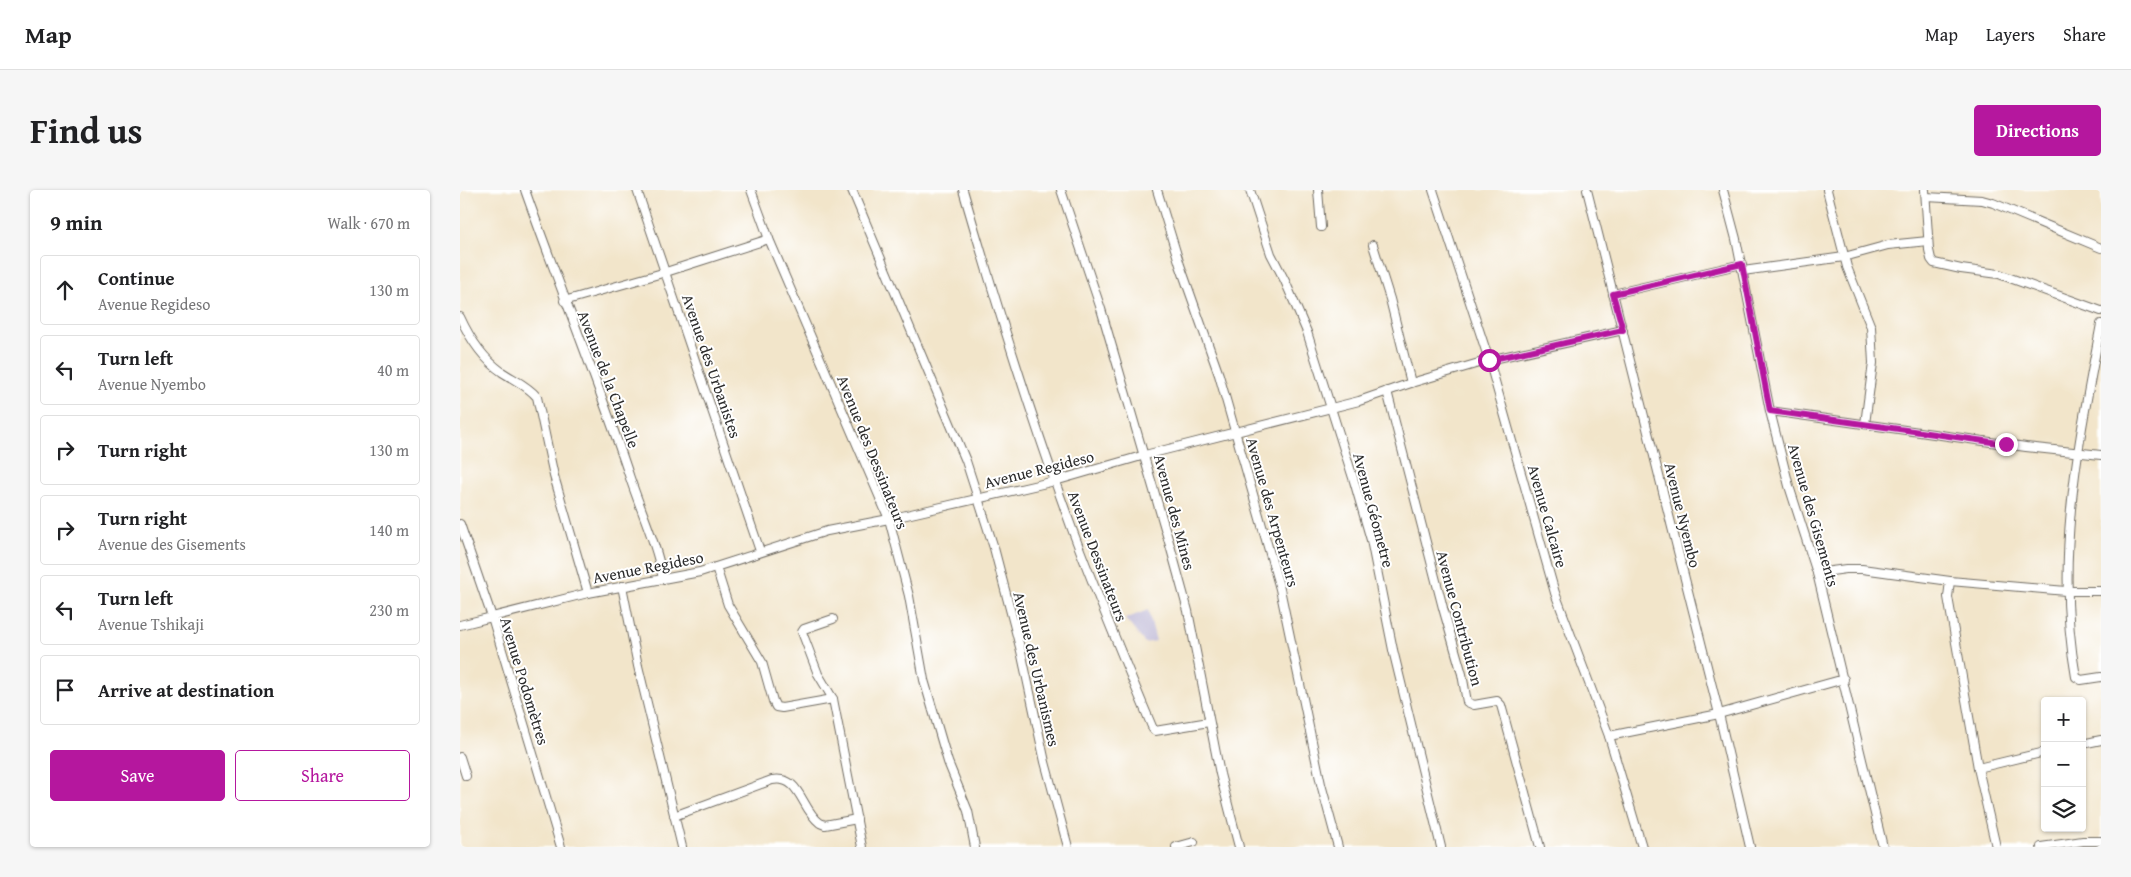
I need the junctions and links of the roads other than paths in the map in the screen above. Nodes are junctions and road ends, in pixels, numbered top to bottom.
1 (525, 190) edge
2 (637, 190) edge
3 (752, 190) edge
4 (852, 190) edge
5 (963, 190) edge
6 (1061, 190) edge
7 (1157, 190) edge
8 (1250, 190) edge
9 (1318, 190) edge
10 (1434, 190) edge
11 (1587, 190) edge
12 (1723, 190) edge
13 (1827, 190) edge
14 (1926, 193) edge
15 (1321, 227) dead end
16 (770, 239) junction
17 (1928, 241) junction
18 (1374, 245) dead end
19 (2101, 248) edge
20 (1844, 257) junction
21 (1742, 268) junction
22 (666, 272) junction
23 (1613, 294) junction
24 (564, 301) junction
25 (2101, 311) edge
26 (460, 317) edge
27 (2101, 324) edge
28 (1623, 330) junction
29 (1489, 360) junction
30 (1411, 383) junction
31 (1387, 391) junction
32 (1330, 409) junction
33 (1770, 411) junction
34 (1865, 424) junction
35 (1236, 431) junction
36 (2077, 453) junction
37 (2101, 454) edge
38 (1145, 455) junction
39 (1055, 480) junction
40 (978, 498) junction
41 (889, 519) junction
42 (460, 524) edge
43 (760, 551) junction
44 (716, 567) junction
45 (1818, 573) junction
46 (663, 579) junction
47 (1950, 581) junction
48 (622, 586) junction
49 (2066, 591) junction
50 (2101, 592) edge
51 (588, 593) junction
52 (492, 617) junction
53 (833, 619) dead end
54 (460, 625) edge
55 (2101, 677) edge
56 (1844, 679) junction
57 (833, 699) junction
58 (1719, 714) junction
59 (1209, 722) junction
60 (1610, 736) junction
61 (2101, 740) edge
62 (2086, 743) edge
63 (2041, 753) edge
64 (460, 757) edge
65 (1978, 768) junction
66 (466, 776) dead end
67 (674, 816) junction
68 (857, 819) junction
69 (2101, 841) edge
70 (1194, 842) dead end
71 (561, 847) edge
72 (682, 847) edge
73 (862, 847) edge
74 (975, 847) edge
75 (1068, 847) edge
76 (1176, 847) edge
77 (1239, 847) edge
78 (1338, 847) edge
79 (1441, 847) edge
80 (1540, 847) edge
81 (1642, 847) edge
82 (1750, 847) edge
83 (1883, 847) edge
84 (1996, 847) edge
85 (2040, 847) edge

1 - 24 street, Avenue de la Chapelle
2 - 22 street, Avenue des Urbanistes
3 - 16 street, Avenue des Dessinateurs
4 - 40 street
5 - 39 street, Avenue Dessinateurs
6 - 38 street, Avenue des Mines
7 - 35 street, Avenue des Arpenteurs
8 - 32 street, Avenue Géometre
9 - 15 street
10 - 29 street, Avenue Calcaire
11 - 23 street, Avenue Nyembo
12 - 21 street, Avenue des Gisements
13 - 20 street
14 - 17 street
14 - 19 street
16 - 22 street
16 - 41 street, Avenue des Dessinateurs
17 - 20 street
17 - 25 street
18 - 30 street
20 - 21 street
20 - 34 street
21 - 23 street
21 - 33 street, Avenue des Gisements
22 - 24 street
22 - 43 street, Avenue des Urbanistes
23 - 28 street, Avenue Nyembo
24 - 46 street, Avenue de la Chapelle
26 - 51 street
27 - 36 street
28 - 29 street, Avenue Regideso
28 - 58 street, Avenue Nyembo
29 - 30 street, Avenue Regideso
29 - 60 street, Avenue Calcaire
30 - 31 street, Avenue Regideso
31 - 32 street, Avenue Regideso
31 - 80 street, Avenue Contribution
32 - 35 street, Avenue Regideso
32 - 79 street, Avenue Géometre
33 - 34 street
33 - 45 street, Avenue des Gisements
34 - 36 street
35 - 38 street, Avenue Regideso
35 - 78 street, Avenue des Arpenteurs
36 - 37 street
36 - 49 street
38 - 39 street, Avenue Regideso
38 - 59 street, Avenue des Mines
39 - 40 street, Avenue Regideso
39 - 59 street, Avenue Dessinateurs
40 - 41 street, Avenue Regideso
40 - 75 street, Avenue des Urbanismes
41 - 43 street, Avenue Regideso
41 - 74 street, Avenue des Dessinateurs
42 - 52 street, Avenue Podomètres
43 - 44 street, Avenue Regideso
44 - 46 street, Avenue Regideso
44 - 57 street
45 - 47 street
45 - 56 street, Avenue des Gisements
46 - 48 street, Avenue Regideso
47 - 49 street
47 - 65 street
48 - 51 street, Avenue Regideso
48 - 67 street
49 - 50 street
49 - 55 street
51 - 52 street, Avenue Regideso
52 - 54 street, Avenue Regideso
52 - 71 street, Avenue Podomètres
53 - 57 street
56 - 58 street
56 - 83 street, Avenue des Gisements
57 - 68 street
58 - 60 street
58 - 82 street, Avenue Nyembo
59 - 77 street, Avenue des Mines
60 - 81 street, Avenue Calcaire
61 - 62 street
63 - 65 street
64 - 66 street
65 - 84 street
67 - 68 street
67 - 72 street
68 - 73 street
69 - 85 street
70 - 76 street

